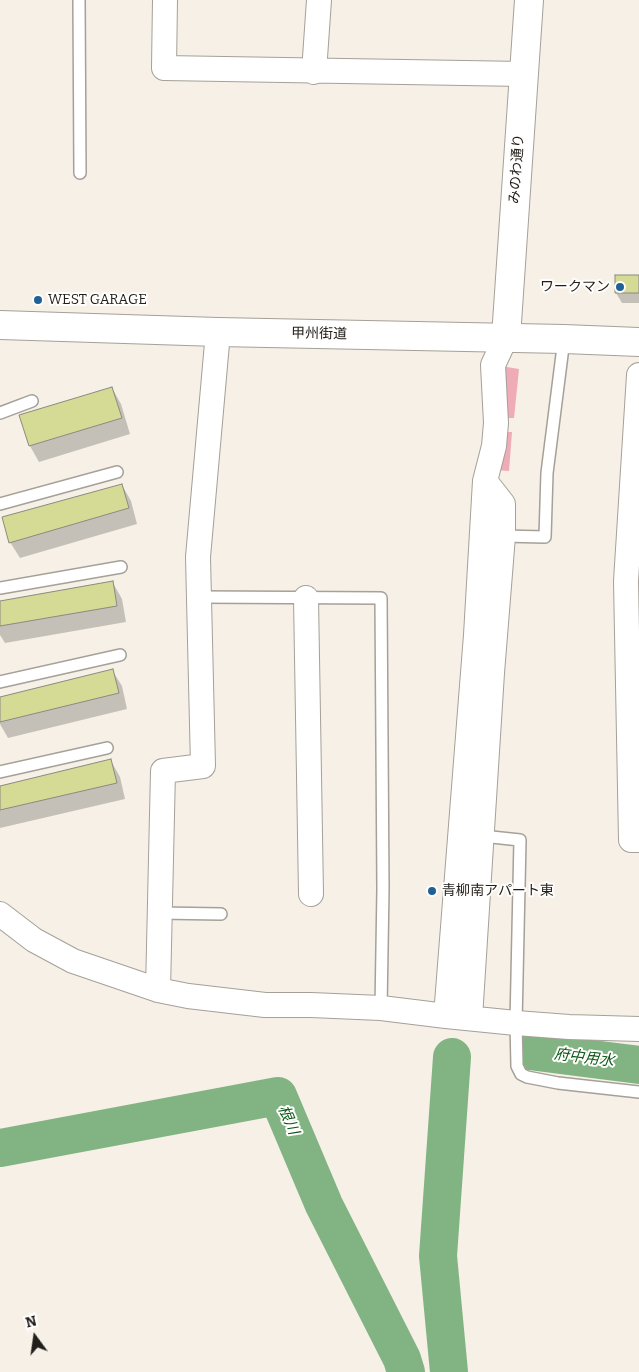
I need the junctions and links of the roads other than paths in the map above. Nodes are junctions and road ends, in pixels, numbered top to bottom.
1 (79, 0) edge
2 (165, 0) edge
3 (318, 0) edge
4 (529, 0) edge
5 (314, 72) junction
6 (524, 74) junction
7 (80, 173) dead end
8 (0, 325) edge
9 (218, 332) junction
10 (506, 338) junction
11 (564, 339) junction
12 (639, 342) edge
13 (639, 375) edge
14 (32, 401) dead end
15 (0, 413) edge
16 (117, 472) dead end
17 (485, 481) junction
18 (0, 504) edge
19 (503, 536) junction
20 (121, 567) dead end
21 (0, 588) edge
22 (198, 597) junction
23 (306, 598) junction
24 (120, 655) dead end
25 (482, 672) junction
26 (0, 682) edge
27 (107, 748) dead end
28 (0, 772) edge
29 (482, 836) junction
30 (639, 840) edge
31 (311, 894) dead end
32 (160, 913) junction
33 (0, 914) edge
34 (221, 914) dead end
35 (158, 990) junction
36 (381, 1008) junction
37 (446, 1016) junction
38 (470, 1018) junction
39 (516, 1023) junction
40 (639, 1030) edge
41 (639, 1092) edge

1 - 7 lane
2 - 5 street
3 - 5 street
4 - 6 main road, みのわ通り
5 - 6 street
6 - 10 main road, みのわ通り
8 - 9 main road, 甲州街道
9 - 10 main road, 甲州街道
9 - 22 street
10 - 11 main road, 甲州街道
10 - 17 street
11 - 12 main road, 甲州街道
11 - 19 lane
13 - 30 street
14 - 15 lane
16 - 18 lane
17 - 19 street
17 - 25 street
19 - 25 street
20 - 21 lane
22 - 23 lane
22 - 32 street
23 - 31 street
23 - 36 lane
24 - 26 lane
25 - 29 street
25 - 37 street
27 - 28 lane
29 - 38 street
29 - 39 lane
32 - 34 lane
32 - 35 street
33 - 35 street
35 - 36 street
36 - 37 street
37 - 38 street
38 - 39 street
39 - 40 street
39 - 41 lane

